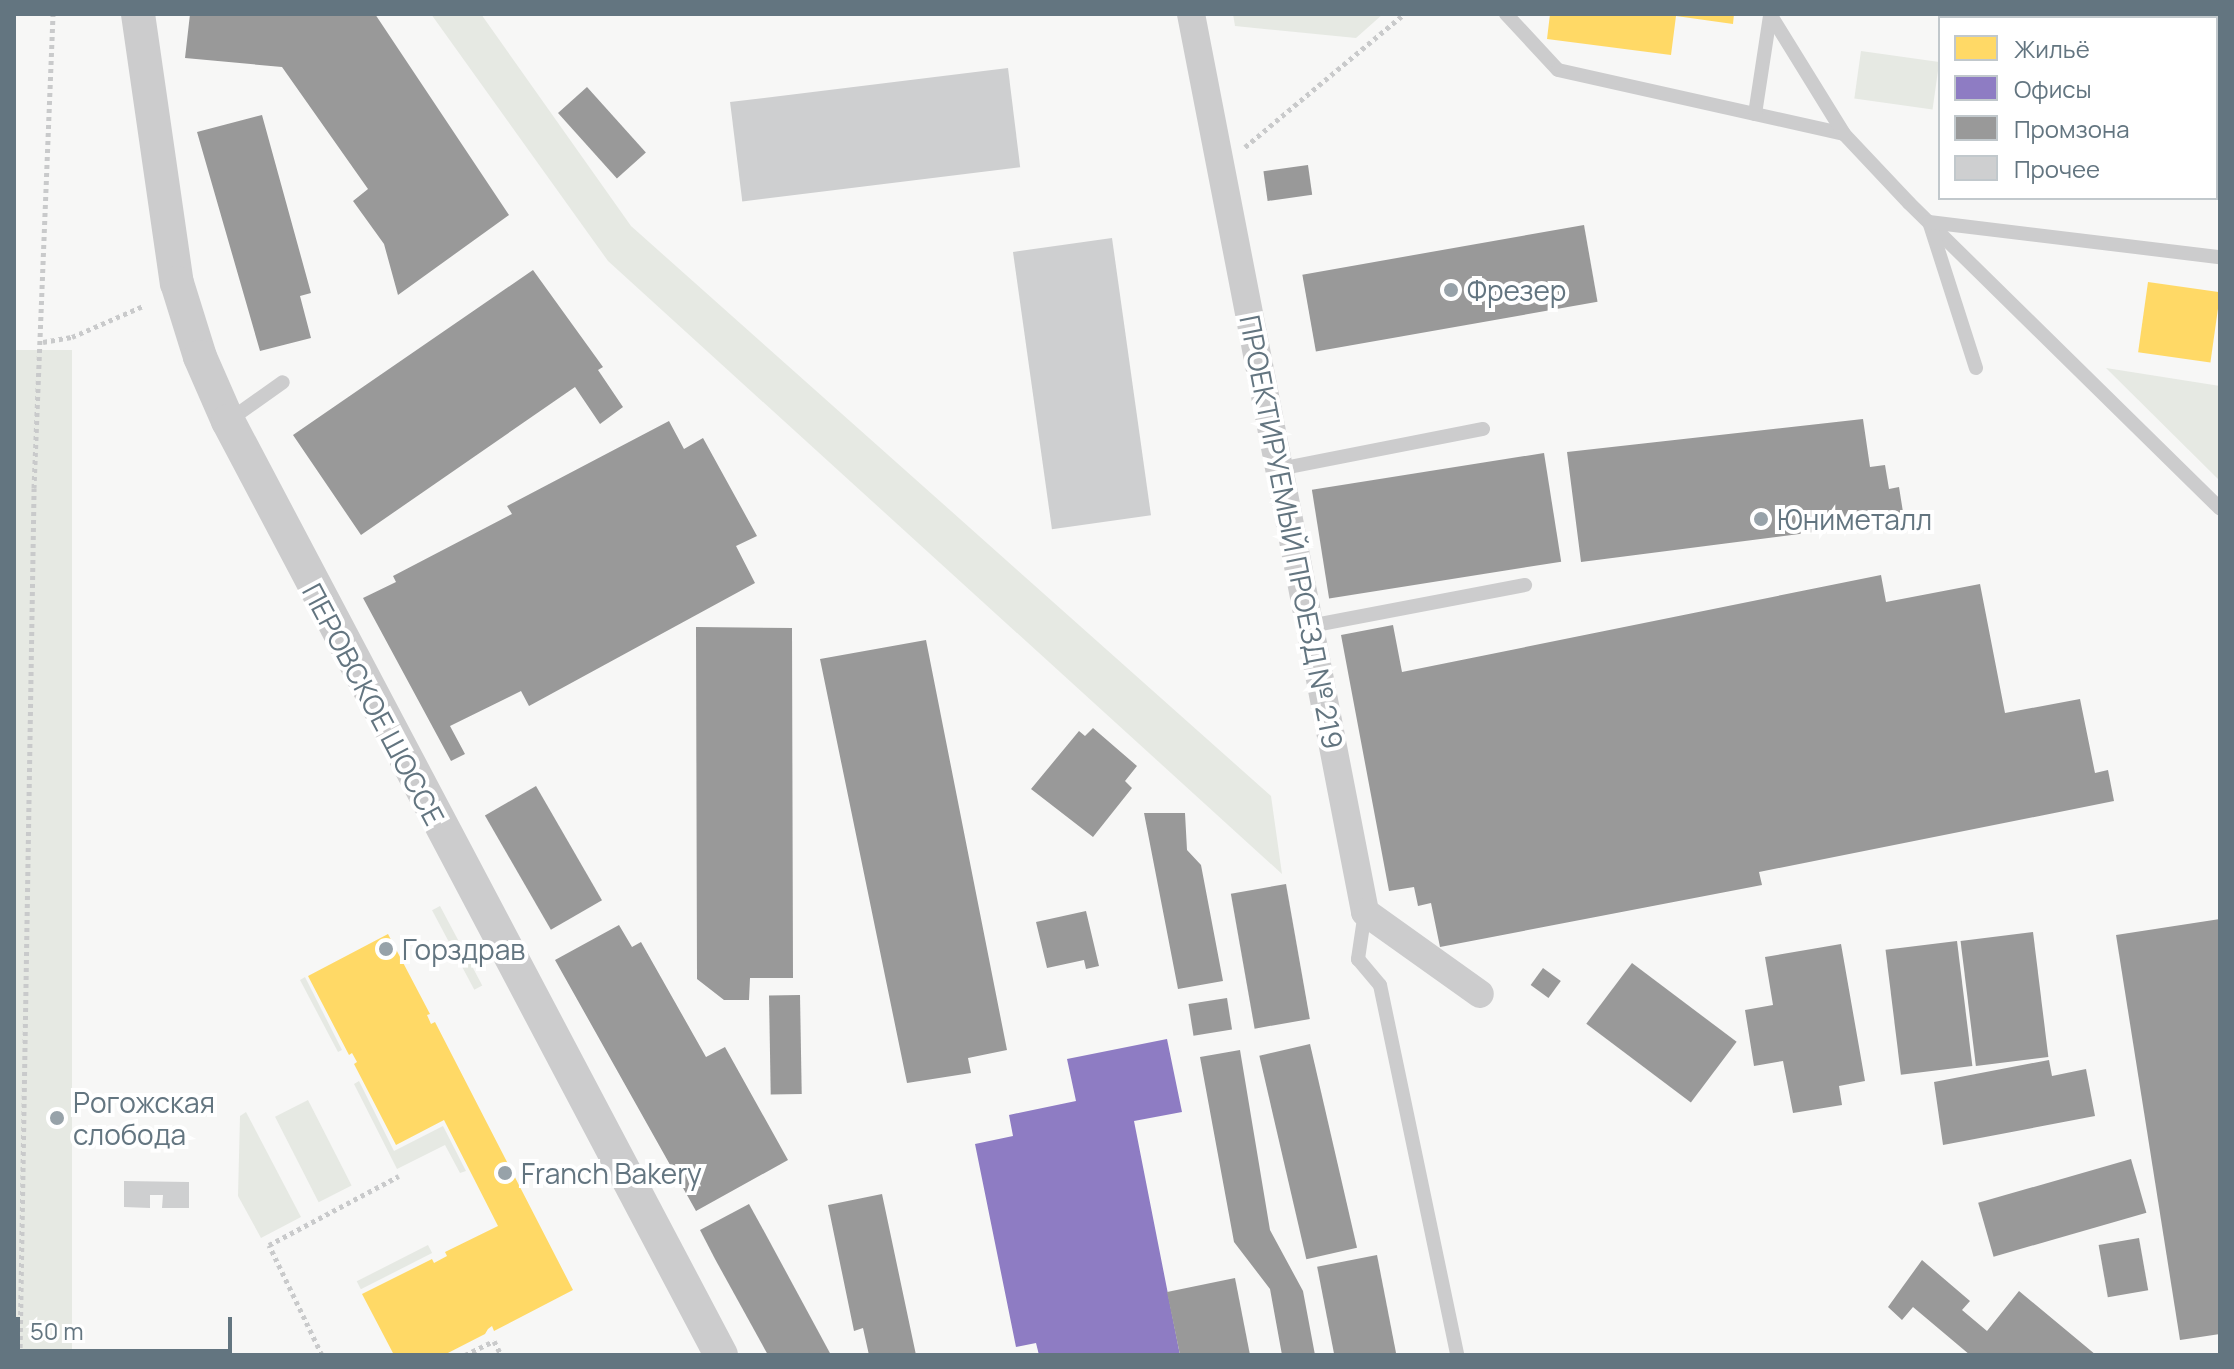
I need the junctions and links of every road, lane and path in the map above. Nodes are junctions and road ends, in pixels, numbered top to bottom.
1 (53, 14) edge
2 (138, 14) edge
3 (1191, 14) edge
4 (1404, 14) edge
5 (1506, 14) edge
6 (1770, 15) edge
7 (1755, 114) junction
8 (1844, 134) junction
9 (1232, 157) dead end
10 (1929, 222) junction
11 (2220, 257) edge
12 (143, 306) dead end
13 (42, 342) junction
14 (1976, 368) dead end
15 (283, 382) dead end
16 (228, 421) junction
17 (1483, 429) dead end
18 (1279, 469) junction
19 (2220, 509) edge
20 (1525, 585) dead end
21 (1310, 626) junction
22 (1365, 912) junction
23 (1480, 994) dead end
24 (399, 1176) dead end
25 (20, 1355) edge
26 (322, 1355) edge
27 (465, 1355) edge
28 (501, 1355) edge
29 (721, 1355) edge
30 (1457, 1355) edge

1 - 13 path
2 - 16 street, ПЕРОВСКОЕ ШОССЕ
3 - 18 street, ПРОЕКТИРУЕМЫЙ ПРОЕЗД № 219
4 - 9 path
5 - 7 lane
6 - 7 lane
6 - 8 lane
7 - 8 lane
8 - 10 lane
10 - 11 lane
10 - 14 lane
10 - 19 lane
12 - 13 path
13 - 25 path
15 - 16 lane
16 - 29 street, ПЕРОВСКОЕ ШОССЕ
17 - 18 lane
18 - 21 street, ПРОЕКТИРУЕМЫЙ ПРОЕЗД № 219
20 - 21 lane
21 - 22 street, ПРОЕКТИРУЕМЫЙ ПРОЕЗД № 219
22 - 23 street
22 - 30 lane
24 - 26 path
27 - 28 path

